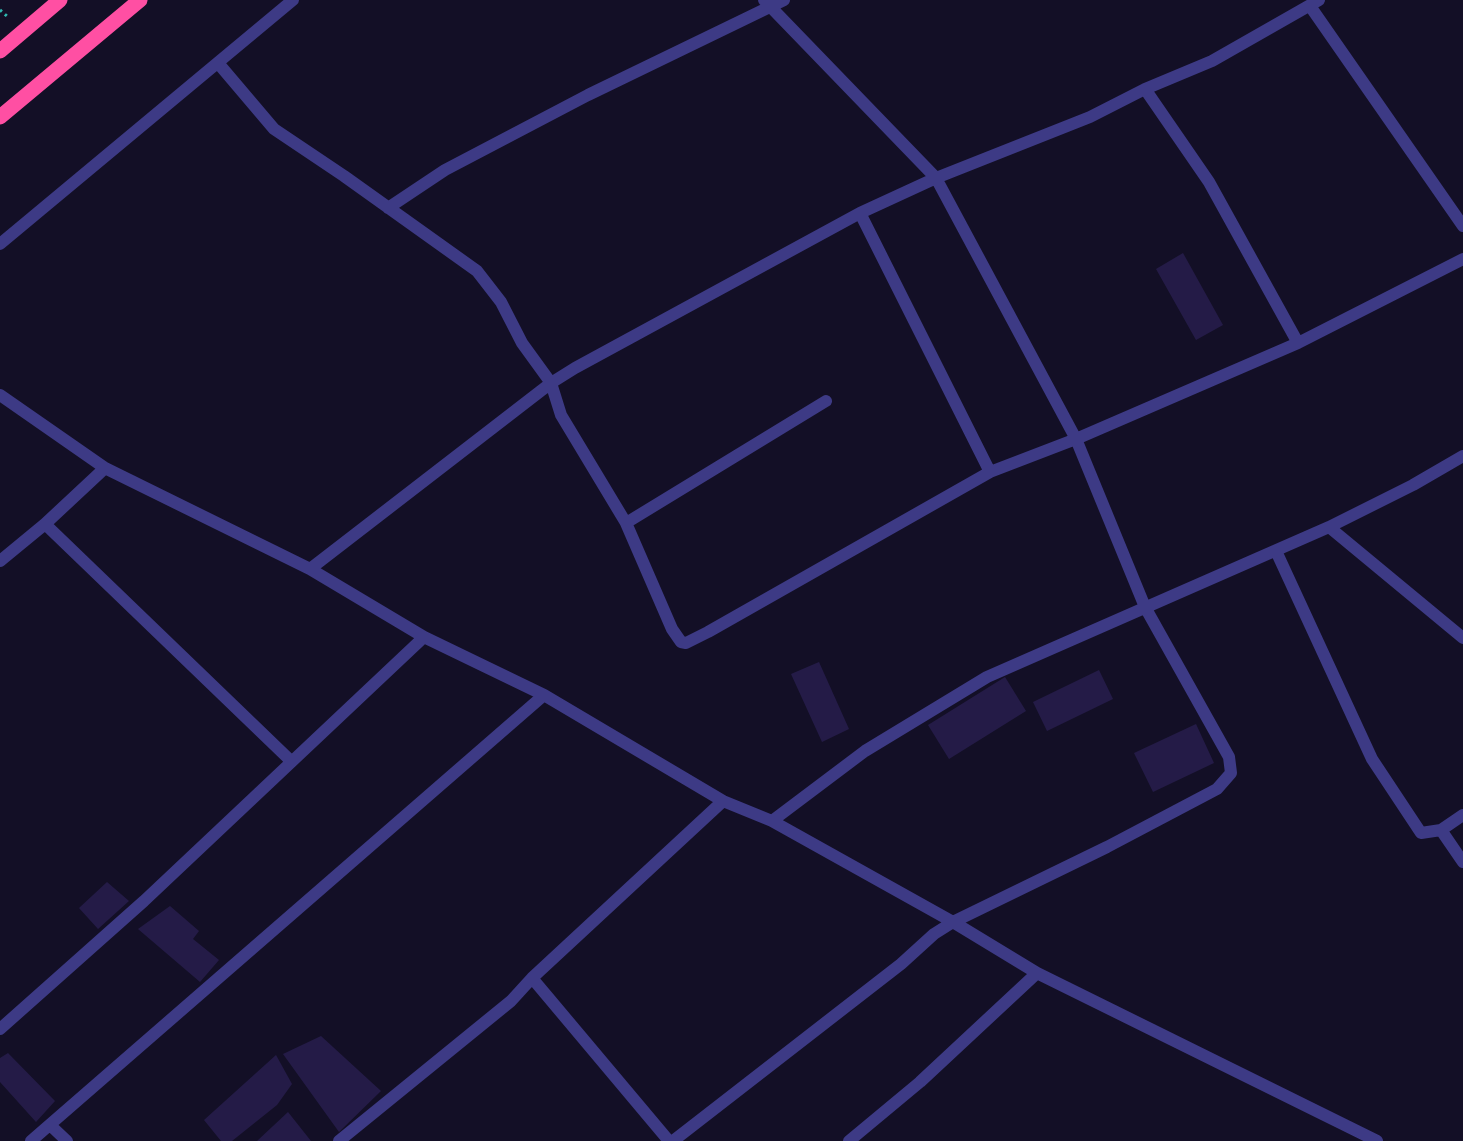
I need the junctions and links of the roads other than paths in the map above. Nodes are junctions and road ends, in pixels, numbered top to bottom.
1 (60, 0) edge
2 (140, 0) edge
3 (293, 0) edge
4 (784, 0) edge
5 (767, 3) edge
6 (1314, 3) edge
7 (0, 51) edge
8 (218, 63) junction
9 (1145, 89) junction
10 (0, 116) edge
11 (936, 178) junction
12 (388, 208) junction
13 (860, 213) junction
14 (1463, 226) edge
15 (0, 244) edge
16 (1463, 259) edge
17 (1298, 343) junction
18 (551, 382) junction
19 (0, 395) edge
20 (826, 401) dead end
21 (1076, 439) junction
22 (1463, 456) edge
23 (105, 468) junction
24 (990, 472) junction
25 (626, 523) junction
26 (45, 524) junction
27 (1329, 527) junction
28 (1276, 550) junction
29 (0, 561) edge
30 (310, 569) junction
31 (1145, 607) junction
32 (424, 637) junction
33 (1463, 638) edge
34 (544, 695) junction
35 (291, 761) junction
36 (723, 801) junction
37 (1463, 815) edge
38 (772, 821) junction
39 (1441, 830) junction
40 (1463, 862) edge
41 (954, 922) junction
42 (1037, 973) junction
43 (532, 978) junction
44 (0, 1028) edge
45 (50, 1124) junction
46 (31, 1141) edge
47 (67, 1141) edge
48 (339, 1141) edge
49 (669, 1141) edge
50 (673, 1141) edge
51 (849, 1141) edge
52 (1378, 1141) edge

1 - 7 highway
2 - 10 highway
3 - 8 street
4 - 5 street
5 - 11 street
5 - 12 street
6 - 9 street
6 - 14 street
8 - 12 street
8 - 15 street
9 - 11 street
9 - 17 street
11 - 13 street
11 - 21 street
12 - 18 street
13 - 18 street
13 - 24 street
16 - 17 street
17 - 21 street
18 - 25 street
18 - 30 street
19 - 23 street
20 - 25 street
21 - 24 street
21 - 31 street
22 - 27 street
23 - 26 street
23 - 30 street
24 - 25 street
26 - 29 street
26 - 35 street
27 - 28 street
27 - 33 street
28 - 31 street
28 - 39 street
30 - 32 street
31 - 38 street
31 - 41 street
32 - 34 street
32 - 35 street
34 - 36 street
34 - 45 street
35 - 44 street
36 - 38 street
36 - 43 street
37 - 39 street
38 - 41 street
39 - 40 street
41 - 42 street
41 - 50 street
42 - 51 street
42 - 52 street
43 - 48 street
43 - 49 street
45 - 46 street
45 - 47 street

